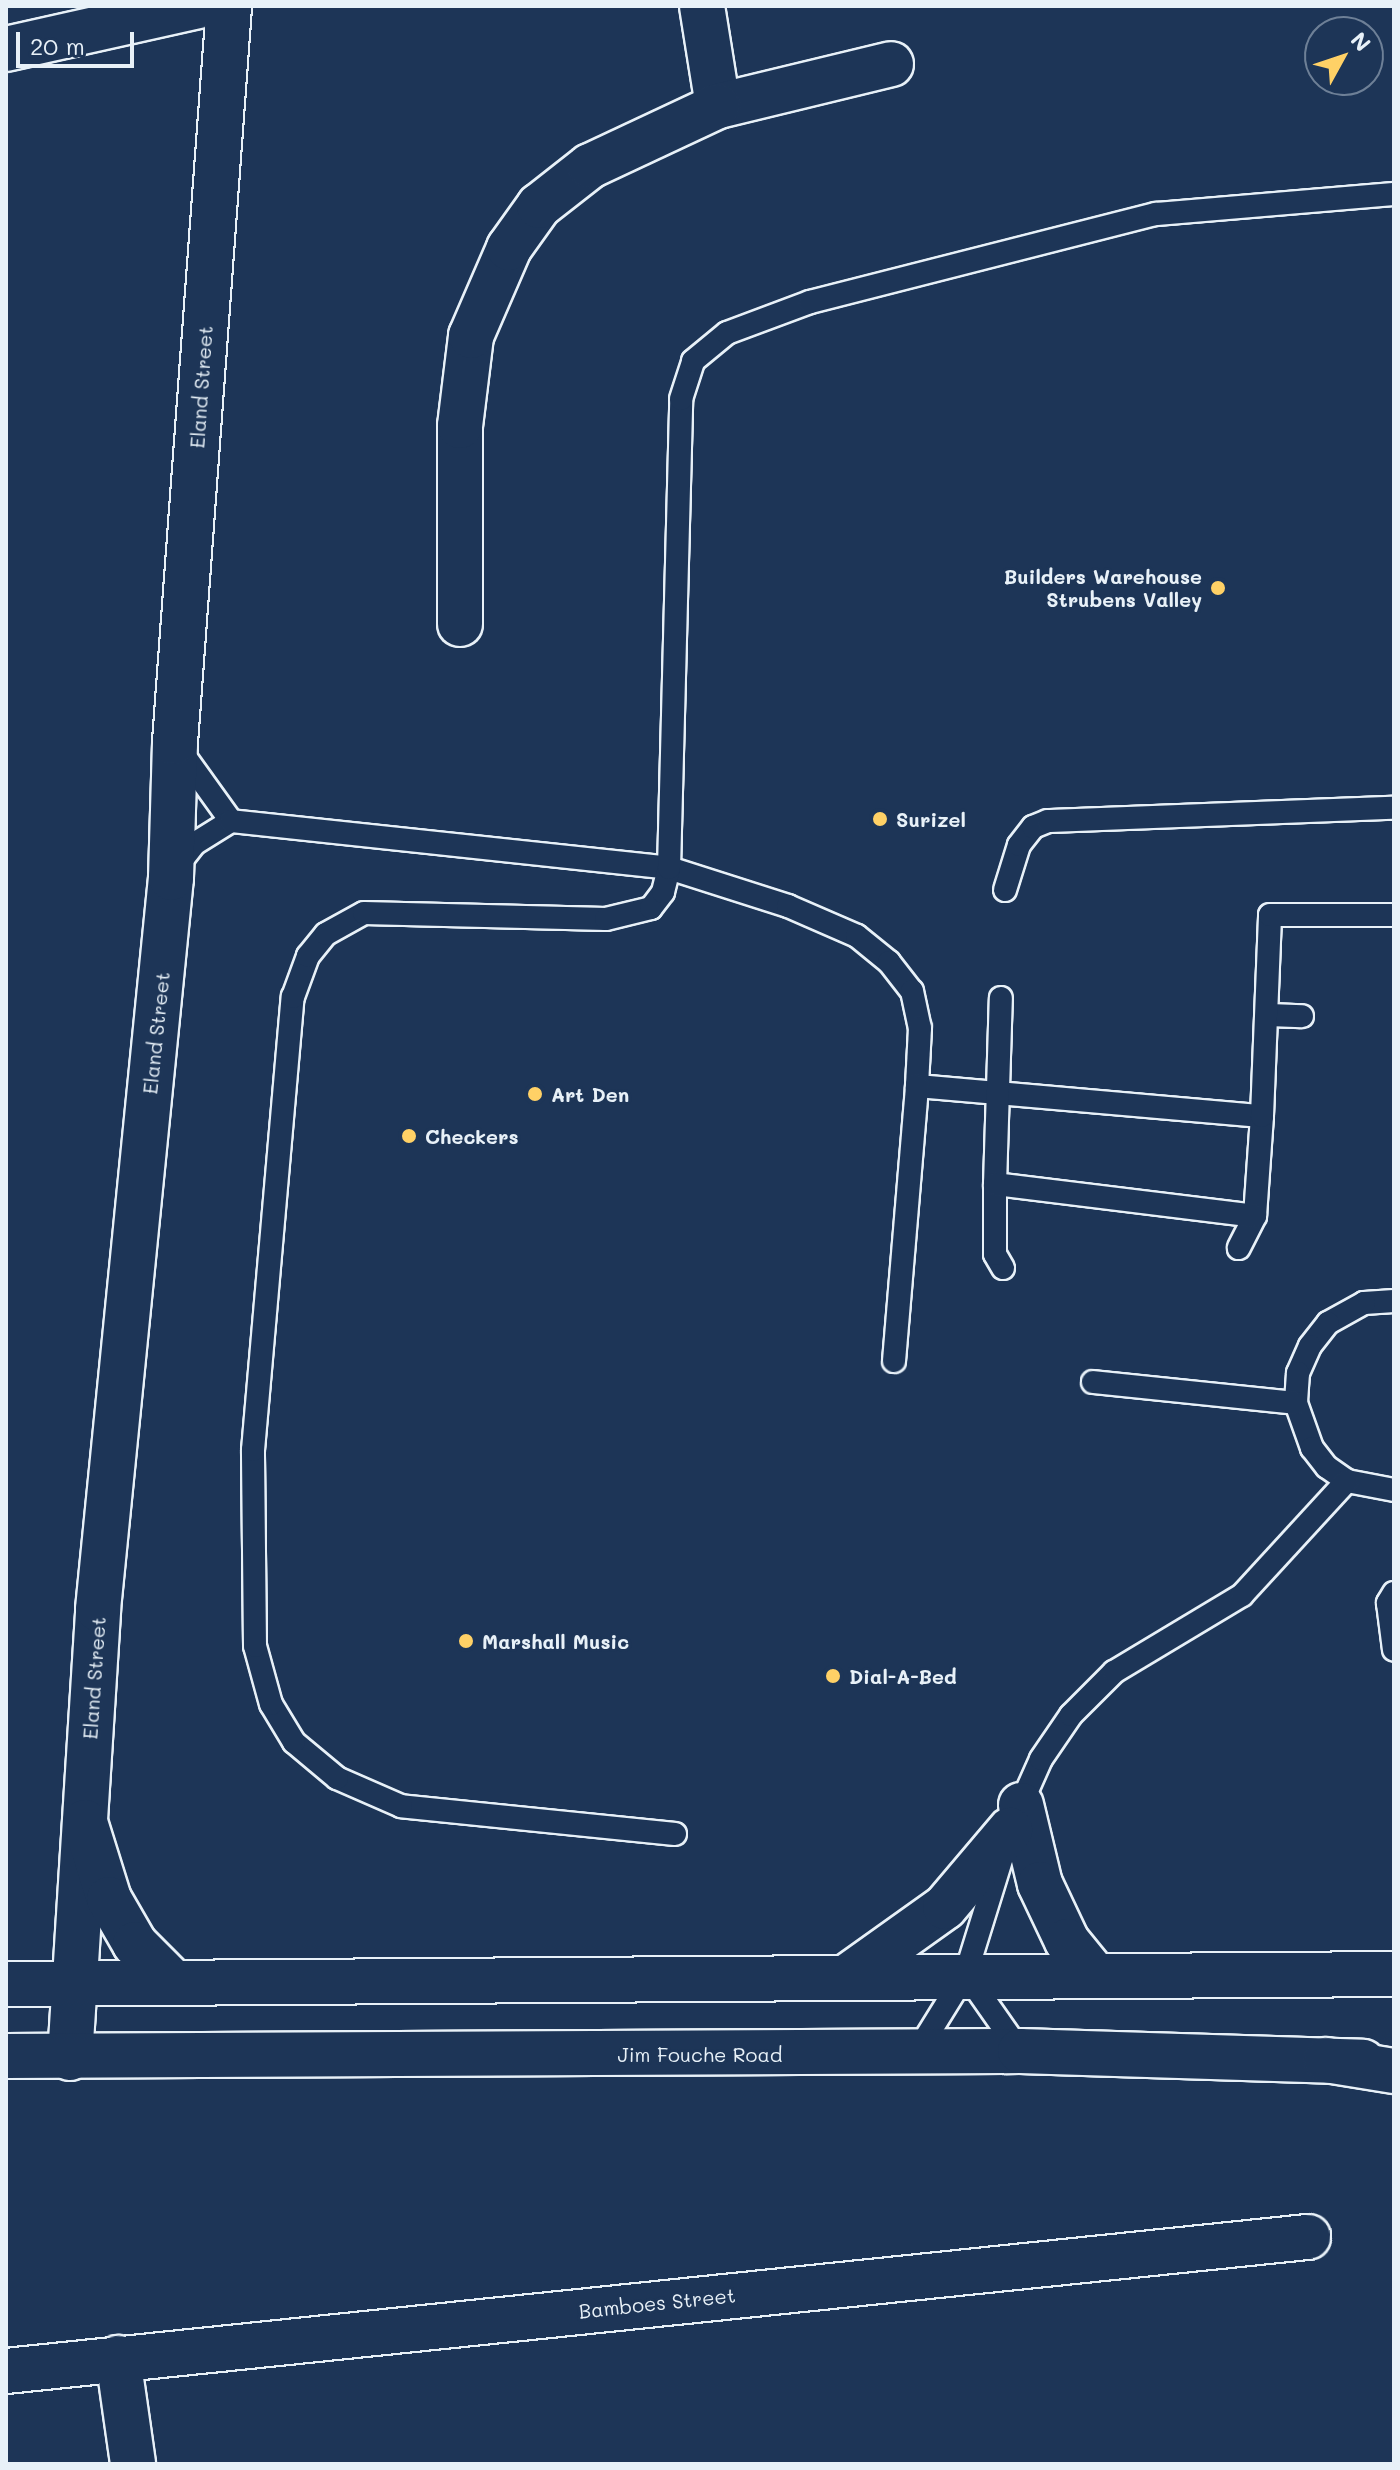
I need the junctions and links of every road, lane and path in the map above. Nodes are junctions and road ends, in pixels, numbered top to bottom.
1 (198, 6) edge
2 (229, 6) edge
3 (702, 6) edge
4 (57, 23) edge
5 (6, 49) edge
6 (891, 64) dead end
7 (718, 106) junction
8 (1394, 194) edge
9 (460, 624) dead end
10 (175, 742) junction
11 (1394, 808) edge
12 (231, 821) junction
13 (669, 868) junction
14 (171, 878) junction
15 (1005, 890) dead end
16 (1394, 915) edge
17 (1001, 998) dead end
18 (1269, 1015) junction
19 (1302, 1016) dead end
20 (917, 1086) junction
21 (999, 1096) junction
22 (1262, 1116) junction
23 (995, 1184) junction
24 (1255, 1216) junction
25 (1239, 1248) dead end
26 (1003, 1268) dead end
27 (1394, 1301) edge
28 (894, 1361) dead end
29 (1093, 1382) dead end
30 (1296, 1403) junction
31 (1347, 1481) junction
32 (1394, 1490) edge
33 (1394, 1593) edge
34 (1394, 1650) edge
35 (1016, 1817) junction
36 (85, 1822) junction
37 (675, 1834) dead end
38 (966, 1973) junction
39 (1093, 1973) junction
40 (851, 1974) junction
41 (1394, 1974) edge
42 (173, 1982) junction
43 (77, 1983) junction
44 (6, 1984) edge
45 (1020, 2051) junction
46 (917, 2052) junction
47 (6, 2056) edge
48 (70, 2058) junction
49 (1326, 2060) junction
50 (1394, 2063) edge
51 (1394, 2071) edge
52 (1308, 2237) dead end
53 (118, 2358) junction
54 (6, 2371) edge
55 (133, 2464) edge

1 - 4 street
2 - 10 street, Eland Street
3 - 7 street
4 - 5 street
6 - 7 street
7 - 9 street
8 - 13 lane
10 - 12 lane
10 - 14 street, Eland Street
11 - 15 lane
12 - 13 lane
12 - 14 lane
13 - 20 lane
13 - 37 lane
14 - 36 street, Eland Street
16 - 18 lane
17 - 21 lane
18 - 19 lane
18 - 22 lane
20 - 21 lane
20 - 28 lane
21 - 22 lane
21 - 23 lane
22 - 24 lane
23 - 24 lane
23 - 26 lane
24 - 25 lane
27 - 30 lane
29 - 30 lane
30 - 31 lane
31 - 32 lane
31 - 35 lane
33 - 34 lane
35 - 38 lane
35 - 39 street
35 - 40 street
36 - 42 street
36 - 43 street, Eland Street
38 - 39 street
38 - 40 street
38 - 45 lane
38 - 46 lane
39 - 41 street
40 - 42 street
42 - 43 street
43 - 44 street
43 - 48 street, Eland Street
45 - 46 street, Jim Fouche Road
45 - 49 street, Jim Fouche Road
46 - 48 street, Jim Fouche Road
47 - 48 street, Jim Fouche Road
49 - 50 street, Jim Fouche Road
49 - 51 street
52 - 53 street, Bamboes Street
53 - 54 street, Bamboes Street
53 - 55 street

